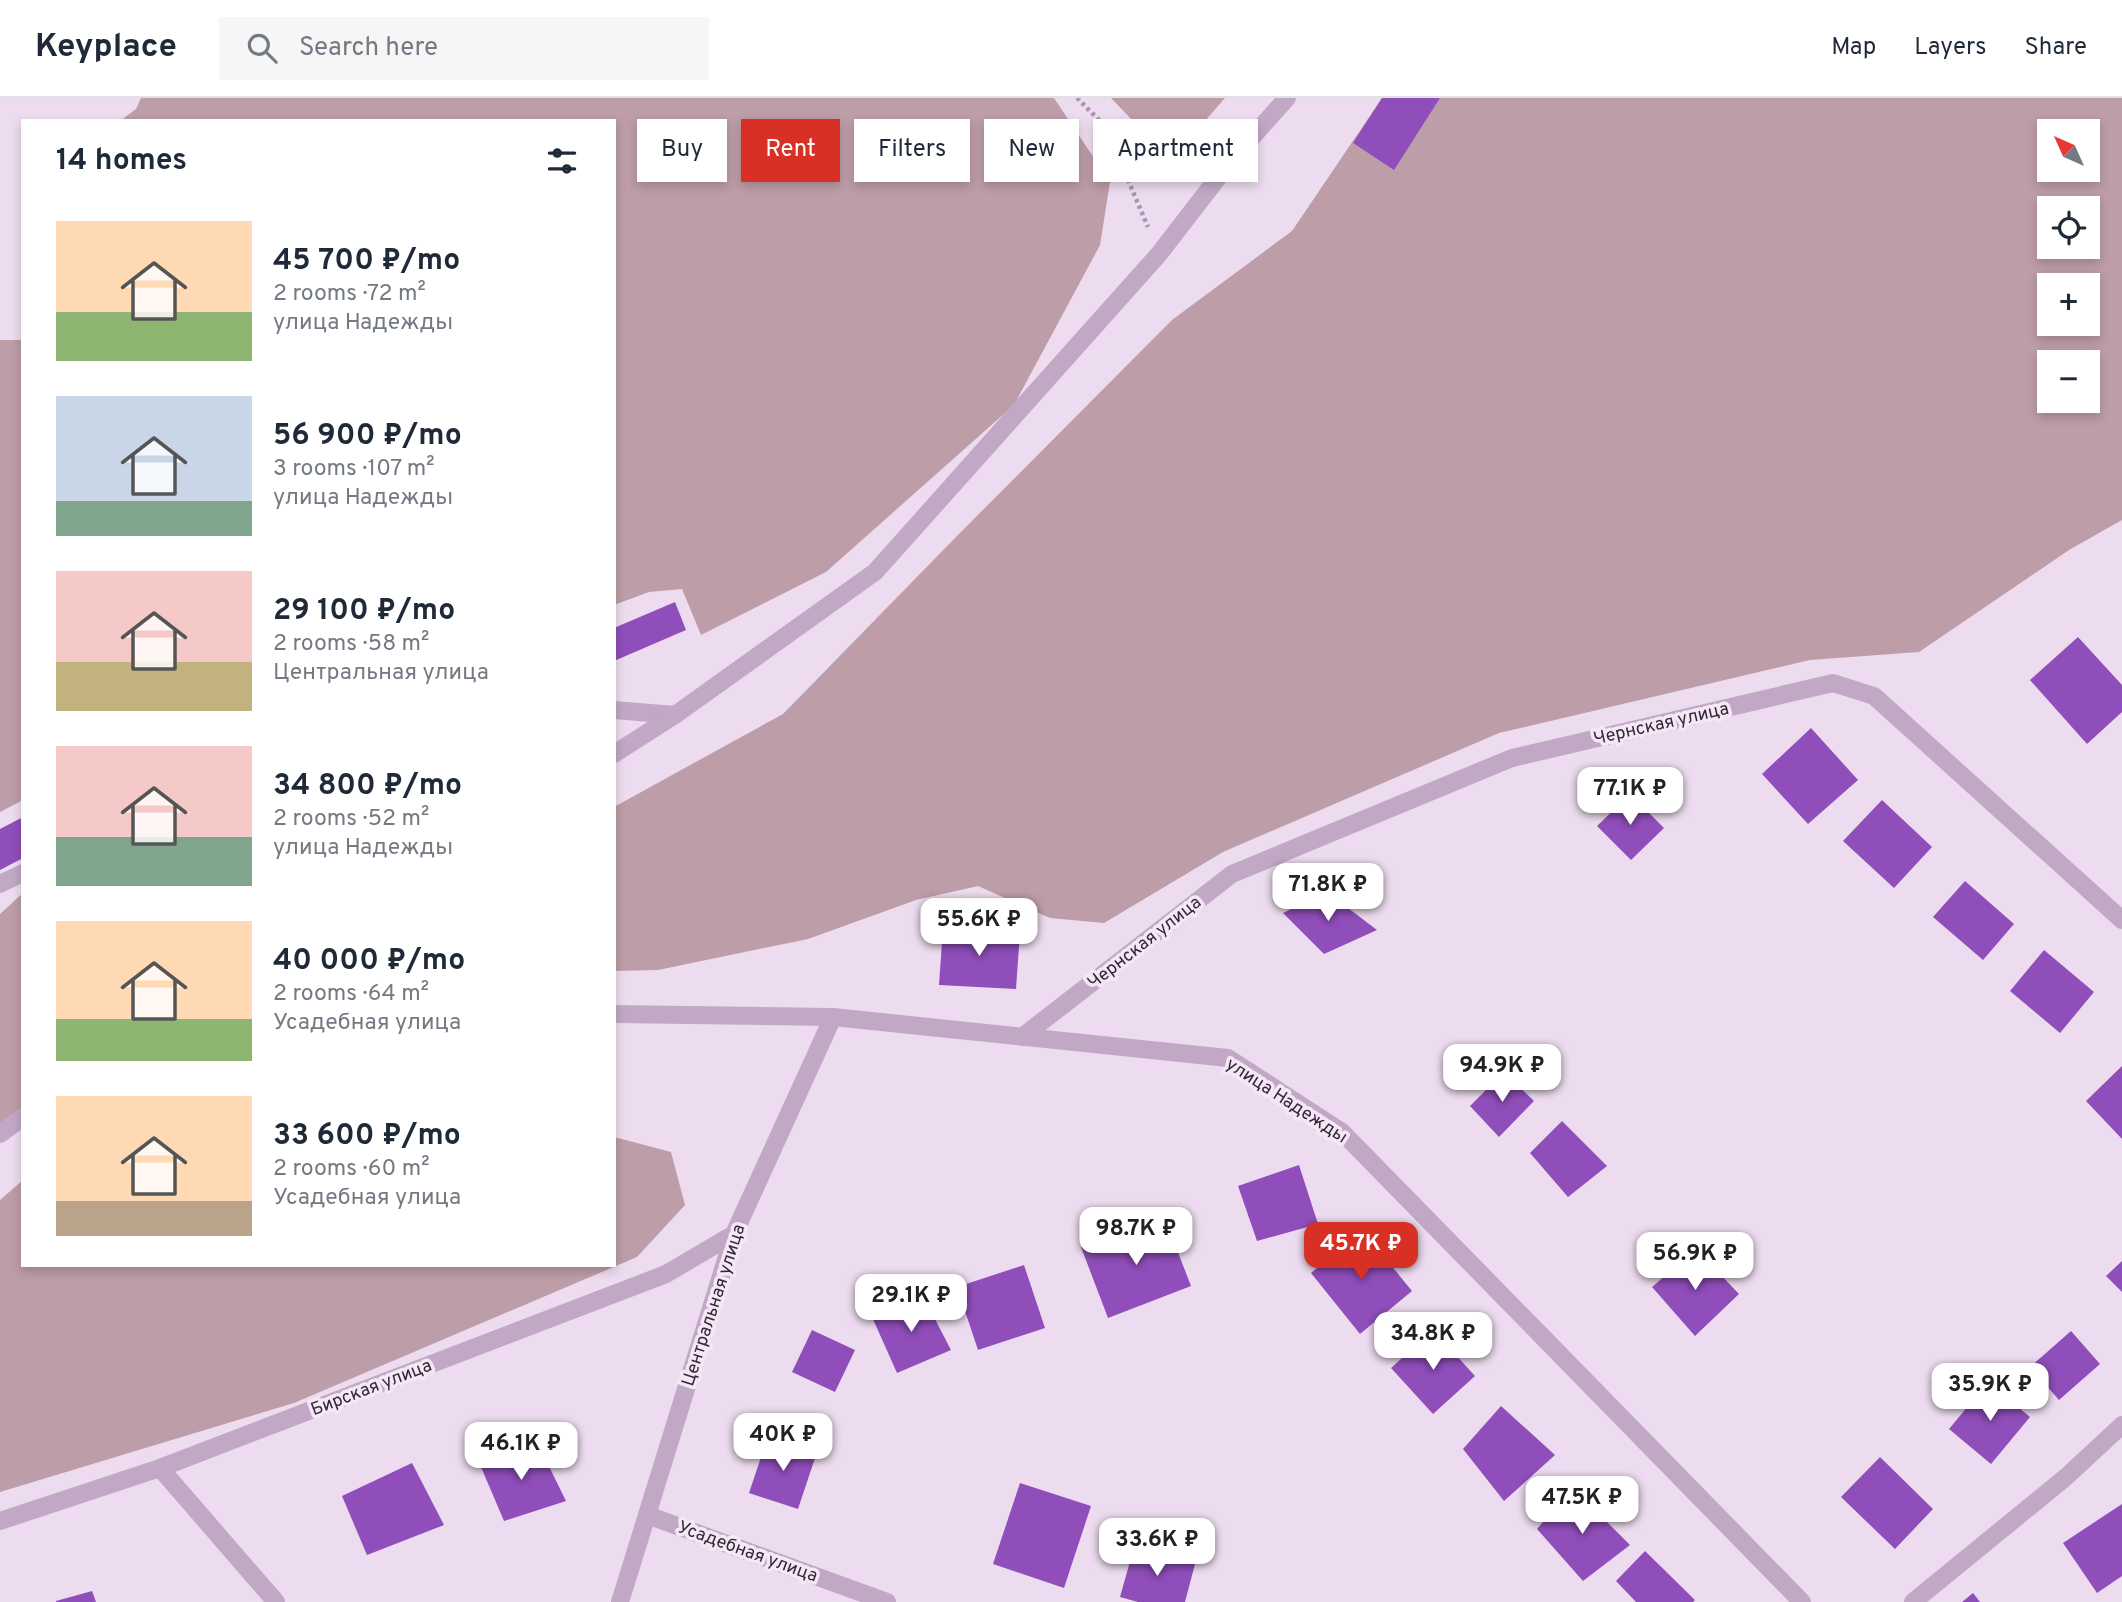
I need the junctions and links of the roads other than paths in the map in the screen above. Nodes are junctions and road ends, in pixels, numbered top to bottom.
1 (1287, 98) edge
2 (616, 710) edge
3 (675, 715) junction
4 (616, 753) edge
5 (21, 874) edge
6 (0, 884) edge
7 (2122, 920) edge
8 (616, 1014) edge
9 (833, 1017) junction
10 (1022, 1037) junction
11 (21, 1119) edge
12 (0, 1134) edge
13 (734, 1234) junction
14 (2122, 1424) edge
15 (160, 1468) junction
16 (647, 1515) junction
17 (0, 1521) edge
18 (276, 1602) edge
19 (620, 1602) edge
20 (887, 1602) edge
21 (1802, 1602) edge
22 (1913, 1602) edge

1 - 3 street
2 - 3 street
3 - 4 street
5 - 6 street
7 - 10 street, Чернская улица
8 - 9 street, улица Надежды
9 - 10 street, улица Надежды
9 - 13 street, Центральная улица
10 - 21 street, улица Надежды
11 - 12 street
13 - 15 street, Бирская улица
13 - 16 street, Центральная улица
14 - 22 street
15 - 17 street, Бирская улица
15 - 18 street
16 - 19 street, Центральная улица
16 - 20 street, Усадебная улица

